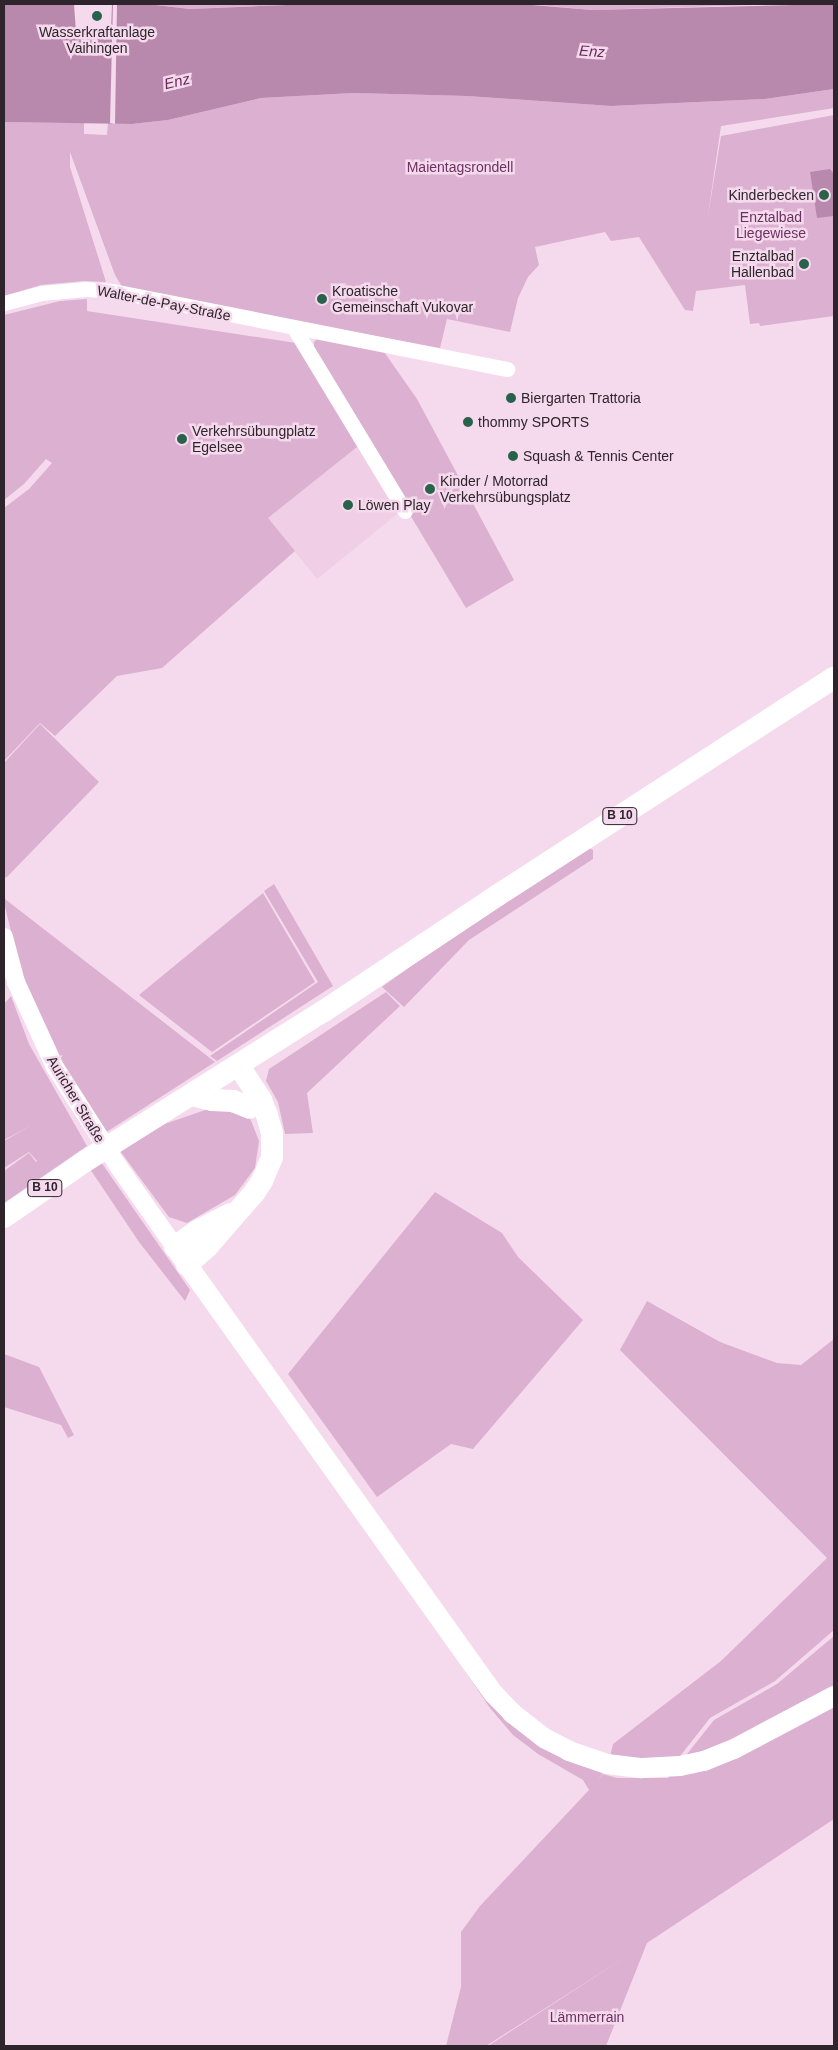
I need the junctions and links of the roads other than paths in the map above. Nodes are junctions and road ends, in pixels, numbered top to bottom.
1 (4, 303) edge
2 (294, 328) junction
3 (507, 369) dead end
4 (405, 511) dead end
5 (834, 678) edge
6 (4, 937) edge
7 (235, 1068) junction
8 (192, 1095) junction
9 (250, 1108) junction
10 (272, 1133) junction
11 (235, 1212) junction
12 (4, 1218) edge
13 (174, 1247) junction
14 (187, 1265) junction
15 (834, 1696) edge

1 - 2 street, Walter-de-Pay-Straße
2 - 3 street, Walter-de-Pay-Straße
2 - 4 street
5 - 7 main road, B 10
6 - 13 street, Auricher Straße
7 - 8 main road, B 10
7 - 9 main road
7 - 10 main road
8 - 9 main road
8 - 12 main road, B 10
9 - 10 main road
10 - 11 main road
11 - 13 main road
11 - 14 main road
13 - 14 main road
14 - 15 main road

